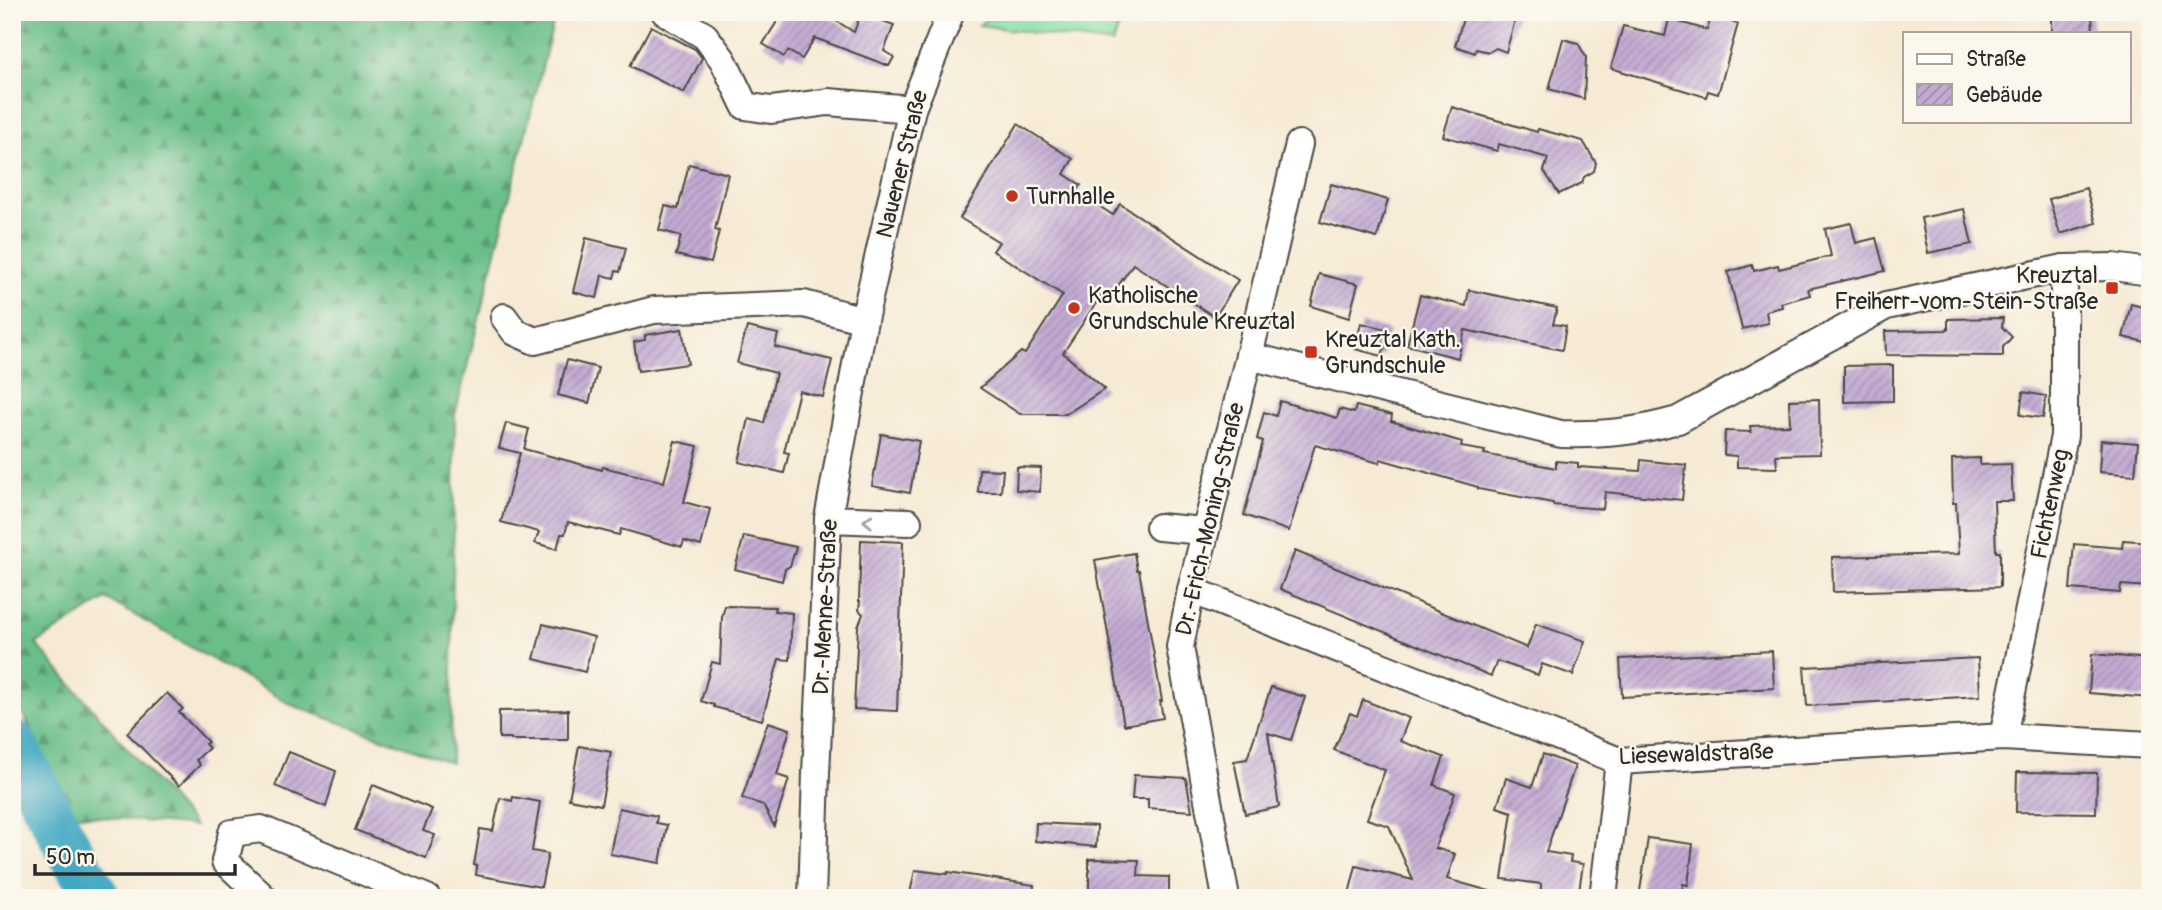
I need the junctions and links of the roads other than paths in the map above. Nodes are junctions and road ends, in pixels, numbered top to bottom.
1 (665, 12) edge
2 (951, 12) edge
3 (912, 109) junction
4 (1299, 144) dead end
5 (2063, 268) junction
6 (2150, 272) edge
7 (504, 317) dead end
8 (864, 320) junction
9 (1249, 356) junction
10 (828, 519) junction
11 (908, 522) dead end
12 (1159, 527) dead end
13 (1204, 531) junction
14 (1191, 590) junction
15 (2003, 737) junction
16 (2150, 745) edge
17 (1619, 761) junction
18 (264, 898) edge
19 (427, 898) edge
20 (812, 898) edge
21 (1226, 898) edge
22 (1603, 898) edge

1 - 3 street
2 - 3 street, Nauener Straße
3 - 8 street, Nauener Straße
4 - 9 street, Dr.-Erich-Moning-Straße
5 - 6 street
5 - 9 street
5 - 15 street, Fichtenweg
7 - 8 street
8 - 10 street, Dr.-Menne-Straße
9 - 13 street, Dr.-Erich-Moning-Straße
11 -> 10 street
10 - 20 street, Dr.-Menne-Straße
12 - 13 street
13 - 14 street, Dr.-Erich-Moning-Straße
14 - 17 street, Liesewaldstraße
14 - 21 street, Dr.-Erich-Moning-Straße
15 - 16 street, Liesewaldstraße
15 - 17 street, Liesewaldstraße
17 - 22 street
18 - 19 street

